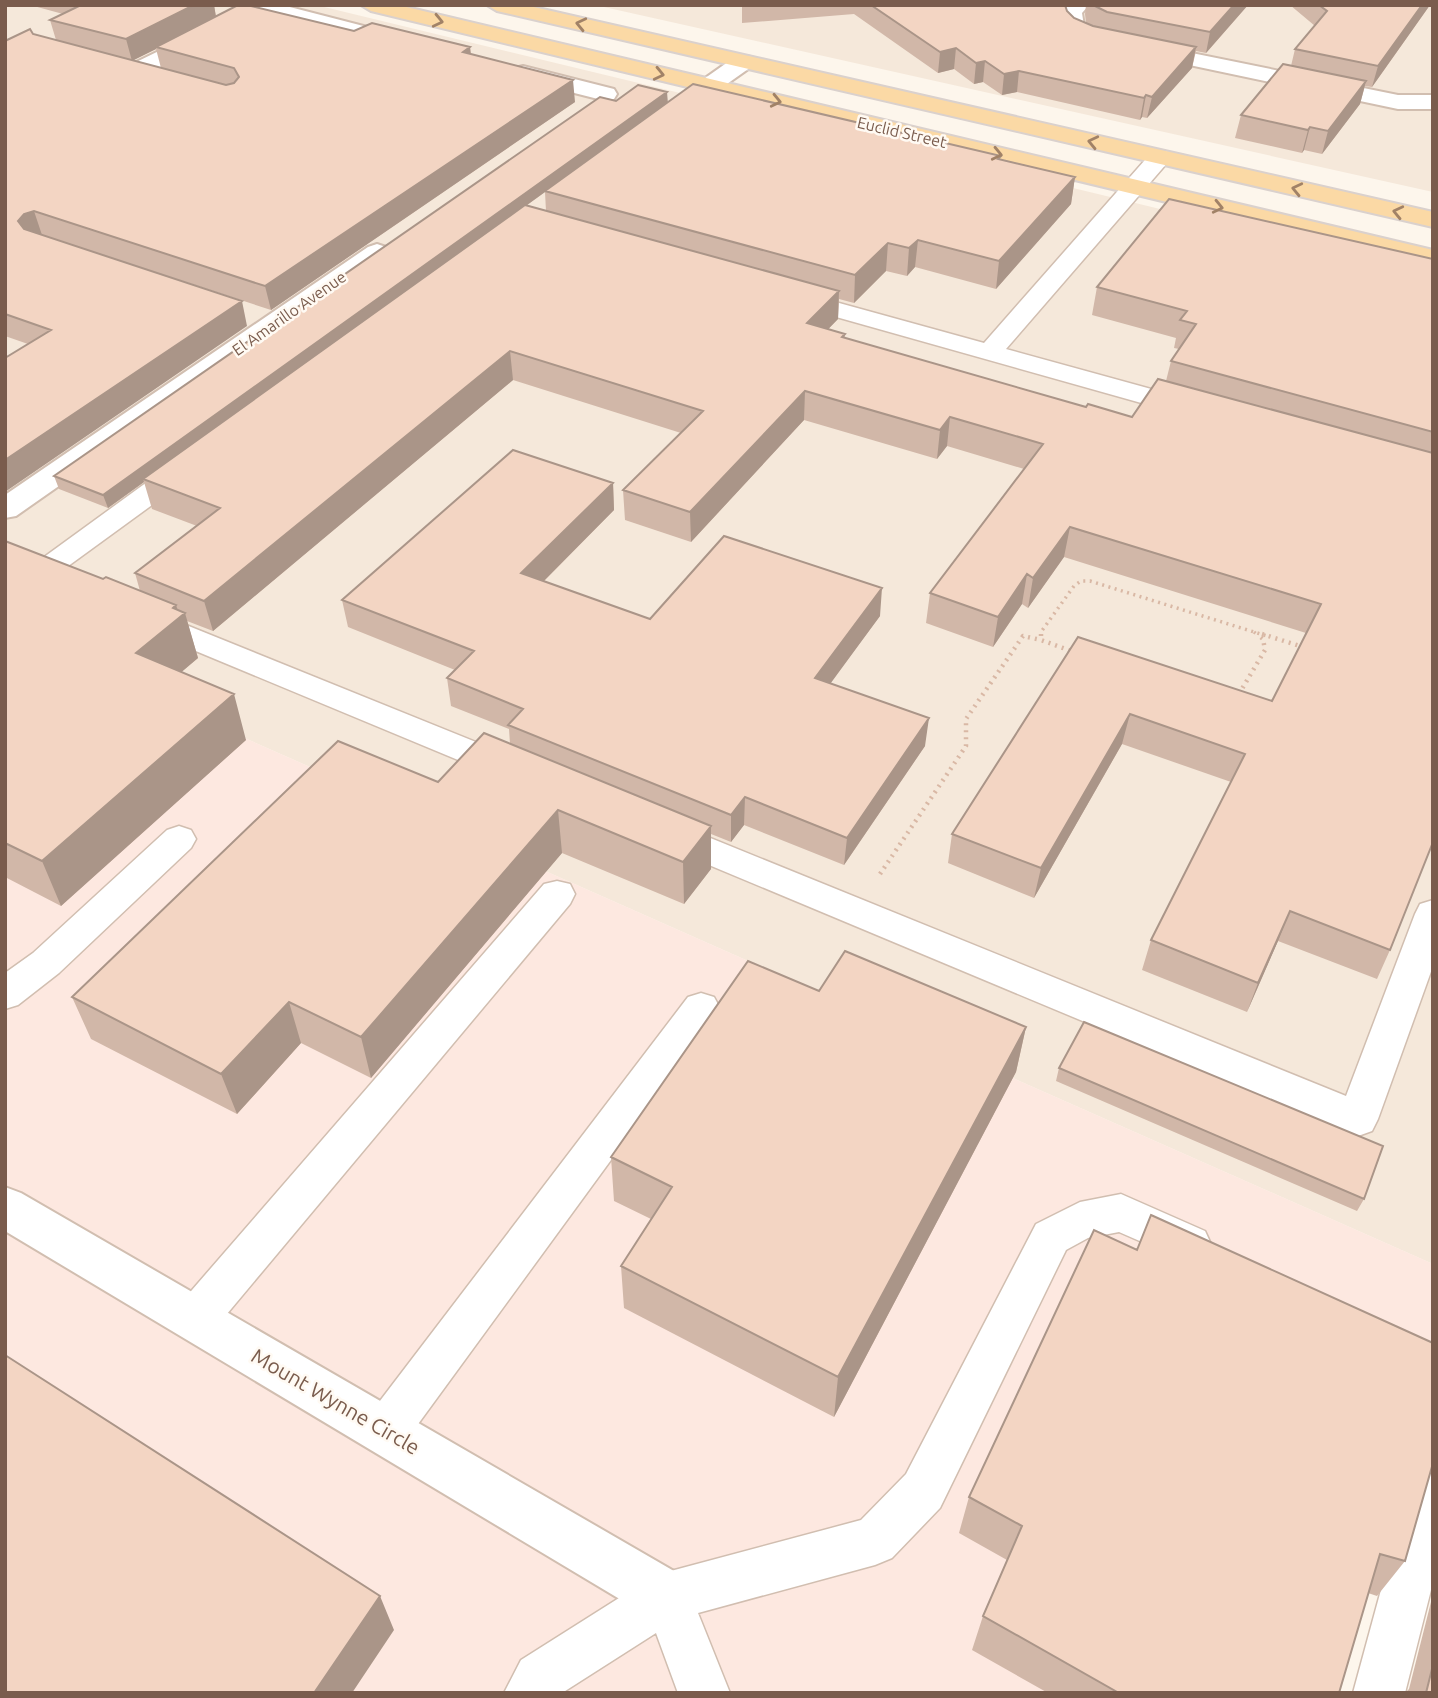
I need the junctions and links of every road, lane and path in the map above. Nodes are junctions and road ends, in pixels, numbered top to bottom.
1 (260, 5) edge
2 (371, 5) edge
3 (497, 5) edge
4 (1079, 5) edge
5 (433, 50) edge
6 (743, 62) junction
7 (110, 65) edge
8 (500, 67) edge
9 (134, 72) junction
10 (170, 82) edge
11 (709, 86) junction
12 (1433, 102) edge
13 (678, 109) edge
14 (583, 110) edge
15 (1160, 157) junction
16 (1135, 187) junction
17 (1433, 220) edge
18 (400, 236) edge
19 (1433, 258) edge
20 (763, 288) edge
21 (248, 315) dead end
22 (274, 323) junction
23 (990, 351) junction
24 (1212, 414) edge
25 (208, 451) edge
26 (5, 509) edge
27 (90, 596) edge
28 (128, 611) edge
29 (1254, 632) junction
30 (1041, 640) junction
31 (1305, 647) edge
32 (1087, 656) edge
33 (1236, 699) edge
34 (536, 780) edge
35 (638, 822) edge
36 (179, 839) dead end
37 (557, 894) dead end
38 (855, 911) junction
39 (1433, 914) edge
40 (5, 994) edge
41 (701, 1007) dead end
42 (5, 1207) edge
43 (1232, 1263) edge
44 (195, 1319) junction
45 (386, 1430) junction
46 (1433, 1487) edge
47 (667, 1597) junction
48 (530, 1693) edge
49 (704, 1693) edge
50 (1379, 1693) edge

1 - 5 street
1 - 9 street
2 -> 11 main road, Euclid Street
6 -> 3 main road, Euclid Street
4 - 12 street
6 - 11 street
15 -> 6 main road, Euclid Street
7 - 9 street
8 - 14 street
9 - 10 street
11 - 13 lane
11 -> 16 main road, Euclid Street
15 - 16 lane
17 -> 15 main road, Euclid Street
16 -> 19 main road, Euclid Street
16 - 23 lane
18 - 22 street, El Amarillo Avenue
20 - 23 lane
21 - 22 street
22 - 26 street, El Amarillo Avenue
23 - 24 lane
25 - 27 lane
28 - 34 lane
29 - 30 path
29 - 31 path
29 - 33 path
30 - 32 path
30 - 38 path
35 - 38 lane
36 - 40 lane
37 - 44 lane
38 - 39 lane
41 - 45 lane
42 - 44 street, Mount Wynne Circle
43 - 47 lane
44 - 45 street, Mount Wynne Circle
45 - 47 street, Mount Wynne Circle
46 - 50 lane
47 - 48 lane
47 - 49 lane

